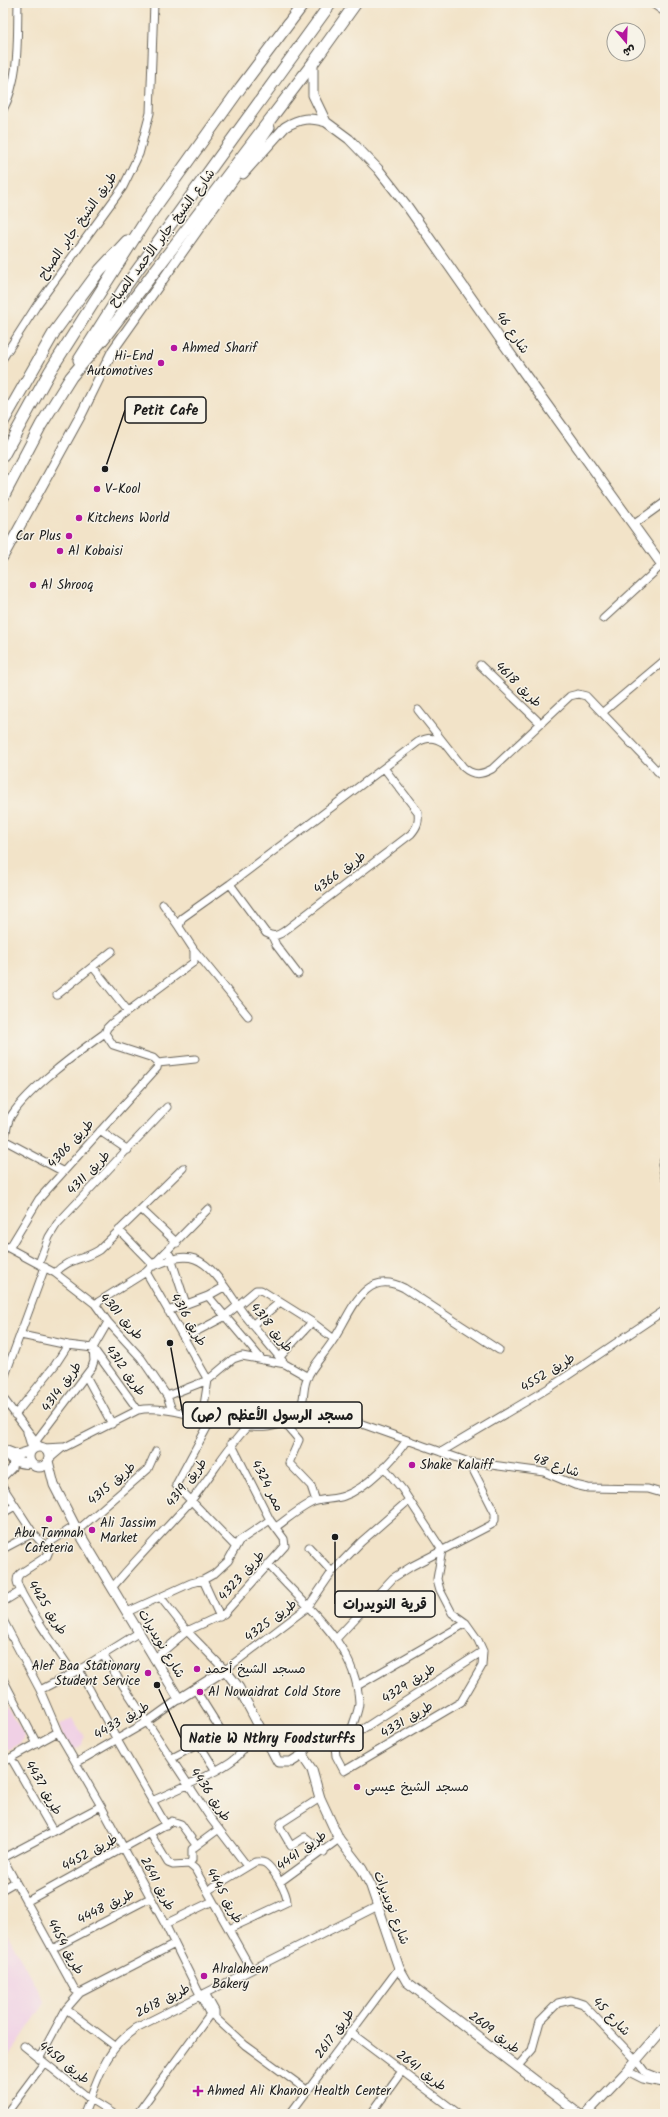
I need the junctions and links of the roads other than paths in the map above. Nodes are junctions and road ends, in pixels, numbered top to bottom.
1 (18, 3) edge
2 (154, 3) edge
3 (304, 3) edge
4 (331, 3) edge
5 (356, 3) edge
6 (656, 3) edge
7 (665, 10) edge
8 (312, 63) junction
9 (299, 80) junction
10 (3, 110) edge
11 (326, 122) junction
12 (229, 185) junction
13 (146, 220) junction
14 (3, 358) edge
15 (71, 377) junction
16 (3, 422) edge
17 (3, 456) edge
18 (3, 497) edge
19 (665, 502) edge
20 (633, 525) junction
21 (3, 557) edge
22 (664, 567) edge
23 (603, 619) dead end
24 (665, 660) edge
25 (480, 665) dead end
26 (418, 710) dead end
27 (603, 712) junction
28 (540, 723) junction
29 (444, 743) junction
30 (665, 764) edge
31 (384, 768) junction
32 (657, 771) junction
33 (665, 779) edge
34 (230, 884) junction
35 (163, 904) dead end
36 (179, 927) junction
37 (272, 936) junction
38 (194, 950) junction
39 (112, 951) dead end
40 (93, 967) junction
41 (298, 974) dead end
42 (57, 995) dead end
43 (128, 1011) junction
44 (248, 1016) dead end
45 (105, 1033) junction
46 (195, 1059) dead end
47 (158, 1063) junction
48 (167, 1107) dead end
49 (100, 1131) junction
50 (4, 1141) edge
51 (128, 1150) junction
52 (665, 1157) edge
53 (184, 1168) dead end
54 (62, 1171) junction
55 (665, 1178) edge
56 (141, 1209) junction
57 (208, 1209) dead end
58 (119, 1230) junction
59 (177, 1243) junction
60 (6, 1246) edge
61 (169, 1250) junction
62 (172, 1259) junction
63 (42, 1265) junction
64 (154, 1266) junction
65 (146, 1272) junction
66 (55, 1273) junction
67 (224, 1287) junction
68 (208, 1296) junction
69 (279, 1303) junction
70 (95, 1304) junction
71 (186, 1304) junction
72 (238, 1306) junction
73 (665, 1310) edge
74 (168, 1311) junction
75 (224, 1317) junction
76 (108, 1322) junction
77 (312, 1322) junction
78 (252, 1325) junction
79 (21, 1335) junction
80 (184, 1338) junction
81 (334, 1339) junction
82 (68, 1345) junction
83 (93, 1348) junction
84 (499, 1350) dead end
85 (280, 1357) junction
86 (262, 1360) junction
87 (285, 1364) junction
88 (86, 1376) junction
89 (308, 1377) junction
90 (208, 1380) junction
91 (3, 1381) edge
92 (167, 1396) junction
93 (3, 1398) edge
94 (303, 1403) junction
95 (138, 1410) junction
96 (172, 1410) junction
97 (15, 1415) junction
98 (202, 1418) junction
99 (211, 1420) junction
100 (284, 1422) junction
101 (112, 1424) junction
102 (247, 1427) junction
103 (407, 1440) junction
104 (232, 1443) junction
105 (36, 1447) junction
106 (66, 1447) junction
107 (156, 1451) dead end
108 (441, 1452) junction
109 (13, 1461) junction
110 (48, 1461) junction
111 (469, 1462) junction
112 (33, 1465) junction
113 (384, 1467) junction
114 (3, 1477) edge
115 (54, 1485) junction
116 (3, 1487) edge
117 (665, 1494) edge
118 (409, 1500) junction
119 (190, 1501) junction
120 (316, 1501) junction
121 (15, 1506) junction
122 (3, 1513) edge
123 (270, 1520) junction
124 (276, 1527) junction
125 (76, 1528) junction
126 (33, 1533) junction
127 (284, 1539) joint
128 (44, 1546) junction
129 (235, 1546) junction
130 (308, 1547) dead end
131 (3, 1549) edge
132 (442, 1550) junction
133 (268, 1564) junction
134 (332, 1572) junction
135 (203, 1580) junction
136 (112, 1588) junction
137 (21, 1591) junction
138 (161, 1598) junction
139 (3, 1602) edge
140 (308, 1607) junction
141 (127, 1612) junction
142 (220, 1617) junction
143 (3, 1620) edge
144 (466, 1622) junction
145 (187, 1631) junction
146 (138, 1633) junction
147 (336, 1639) junction
148 (483, 1650) junction
149 (104, 1655) junction
150 (154, 1660) junction
151 (225, 1670) junction
152 (76, 1672) junction
153 (3, 1679) edge
154 (356, 1686) junction
155 (40, 1690) junction
156 (195, 1690) junction
157 (179, 1699) junction
158 (148, 1722) junction
159 (262, 1731) junction
160 (58, 1732) junction
161 (222, 1732) junction
162 (346, 1733) junction
163 (334, 1736) junction
164 (116, 1738) junction
165 (238, 1743) junction
166 (37, 1744) junction
167 (199, 1744) junction
168 (302, 1755) junction
169 (11, 1758) junction
170 (172, 1758) junction
171 (3, 1762) edge
172 (76, 1763) junction
173 (216, 1771) junction
174 (188, 1784) junction
175 (320, 1798) junction
176 (152, 1801) junction
177 (101, 1806) junction
178 (166, 1825) junction
179 (219, 1829) junction
180 (53, 1831) junction
181 (150, 1833) junction
182 (339, 1839) junction
183 (196, 1845) junction
184 (124, 1848) junction
185 (324, 1852) junction
186 (3, 1858) edge
187 (188, 1864) junction
188 (247, 1866) junction
189 (15, 1882) junction
190 (280, 1882) junction
191 (3, 1889) edge
192 (207, 1891) junction
193 (150, 1898) junction
194 (213, 1901) junction
195 (26, 1902) junction
196 (378, 1906) junction
197 (165, 1924) junction
198 (229, 1929) junction
199 (175, 1944) junction
200 (52, 1949) junction
201 (399, 1968) junction
202 (251, 1970) junction
203 (80, 1993) junction
204 (202, 1994) junction
205 (66, 2009) junction
206 (212, 2016) junction
207 (665, 2027) edge
208 (350, 2032) junction
209 (24, 2046) dead end
210 (115, 2046) junction
211 (636, 2060) junction
212 (41, 2061) junction
213 (517, 2067) junction
214 (402, 2071) junction
215 (627, 2071) junction
216 (665, 2080) edge
217 (665, 2083) edge
218 (308, 2090) junction
219 (90, 2099) junction
220 (6, 2114) edge
221 (84, 2114) edge
222 (114, 2114) edge
223 (137, 2114) edge
224 (290, 2114) edge
225 (371, 2114) edge
226 (459, 2114) edge
227 (579, 2114) edge
228 (586, 2114) edge

1 - 10 street
2 - 14 street, طريق الشيخ جابر الصباح
3 - 13 main road, شارع الشيخ جابر الأحمد الصباح
4 - 15 main road
5 - 8 main road, شارع الشيخ جابر الأحمد الصباح
6 - 7 main road
8 - 9 main road, شارع الشيخ جابر الأحمد الصباح
8 - 11 street, شارع 46
9 - 12 street
9 - 15 main road, شارع الشيخ جابر الأحمد الصباح
11 - 12 street, شارع 46
11 - 20 street, شارع 46
12 - 21 street
13 - 16 main road
13 - 17 main road, شارع الشيخ جابر الأحمد الصباح
15 - 18 main road, شارع الشيخ جابر الأحمد الصباح
19 - 20 street
20 - 22 street, شارع 46
22 - 23 street
24 - 27 street
25 - 28 street, طريق 4618
26 - 29 street, طريق 4618
27 - 28 street, طريق 4618
27 - 32 street, طريق 4618
28 - 29 street, طريق 4618
29 - 31 street
30 - 32 street
31 - 34 street
31 - 37 street, طريق 4366
32 - 33 street, طريق 4618
34 - 36 street
34 - 37 street
35 - 36 street
36 - 38 street
37 - 41 street
38 - 43 street
38 - 44 street
39 - 40 street
40 - 42 street
40 - 43 street
43 - 45 street
45 - 47 street
45 - 50 street
46 - 47 street
47 - 49 street, طريق 4306
48 - 51 street, طريق 4311
49 - 51 street
49 - 54 street, طريق 4306
50 - 54 street
51 - 63 street, طريق 4311
52 - 55 street
53 - 56 street
54 - 60 street, طريق 4306
56 - 58 street
56 - 59 street
57 - 59 street, طريق 4318
58 - 64 street
58 - 66 street
59 - 61 street, طريق 4318
60 - 63 street, طريق 4301
61 - 62 street
61 - 64 street, طريق 4318
62 - 64 street, طريق 4318
62 - 67 street, طريق 4318
62 - 71 street
63 - 66 street, طريق 4301
63 - 79 street, طريق 4311
64 - 65 street, طريق 4318
65 - 70 street, طريق 4318
65 - 74 street, طريق 4316
66 - 70 street, طريق 4301
67 - 68 street
67 - 72 street, طريق 4318
68 - 71 street
68 - 75 street
69 - 72 street, طريق 4318
69 - 77 street
69 - 78 street
70 - 76 street, طريق 4301
71 - 74 street
72 - 75 street, طريق 4318
72 - 78 street, طريق 4318
73 - 108 street, طريق 4552
74 - 80 street, طريق 4316
75 - 80 street, طريق 4318
75 - 86 street
76 - 83 street, طريق 4314
76 - 92 street, طريق 4301
77 - 81 street
77 - 85 street
78 - 85 street, طريق 4318
79 - 82 street, طريق 4312
79 - 91 street, طريق 4311
80 - 90 street, طريق 4316
81 - 84 street
81 - 89 street
82 - 83 street, طريق 4312
82 - 97 street
83 - 88 street, طريق 4314
83 - 95 street, طريق 4312
85 - 87 street, طريق 4318
86 - 87 street
86 - 90 street
87 - 89 street
88 - 101 street
88 - 105 street, طريق 4314
89 - 94 street
90 - 92 street
90 - 98 street
92 - 96 street, طريق 4301
93 - 97 street
94 - 100 street
94 - 103 street, شارع 48
95 - 96 street
95 - 101 street
96 - 98 street
97 - 105 street
98 - 99 street
99 - 102 street
99 - 119 street
100 - 102 street
100 - 120 street
101 - 106 street
102 - 104 street, طريق 4319
103 - 108 street, شارع 48
103 - 113 street
104 - 119 street, طريق 4319
104 - 123 street, ممر 4324
105 - 106 street
105 - 109 street
105 - 110 street
105 - 112 street
106 - 110 street
107 - 125 street, طريق 4315
108 - 111 street, شارع 48
109 - 112 street
109 - 114 street
110 - 112 street
110 - 115 street, شارع نويديرات
111 - 117 street, شارع 48
111 - 132 street
112 - 115 street, شارع نويديرات
113 - 118 street
113 - 120 street
115 - 125 street, شارع نويديرات
116 - 121 street
118 - 132 street
118 - 134 street, طريق 4325
119 - 129 street
119 - 136 street, طريق 4319
120 - 124 street
121 - 122 street
121 - 126 street
123 - 124 street, ممر 4324
123 - 129 street
124 - 127 street, ممر 4324
125 - 128 street, طريق 4315
125 - 136 street, شارع نويديرات
126 - 128 street
126 - 131 street
127 - 133 street, طريق 4323
128 - 137 street, طريق 4425
129 - 135 street
130 - 134 street
132 - 144 street
132 - 147 street
133 - 140 street
133 - 142 street, طريق 4323
134 - 140 street, طريق 4325
135 - 138 street
135 - 142 street
136 - 141 street, شارع نويديرات
137 - 139 street
137 - 152 street, طريق 4425
138 - 141 street
138 - 145 street
140 - 147 street
140 - 151 street, طريق 4325
141 - 146 street, شارع نويديرات
142 - 145 street, طريق 4323
143 - 155 street, طريق 2641
144 - 148 street
144 - 154 street
145 - 150 street, طريق 4323
145 - 151 street
146 - 149 street
146 - 150 street, شارع نويديرات
147 - 154 street
148 - 162 street, طريق 4329
148 - 163 street, طريق 4331
149 - 152 street
149 - 158 street, طريق 4436
150 - 157 street, شارع نويديرات
151 - 156 street, شارع نويديرات
151 - 159 street
152 - 155 street
152 - 164 street, طريق 4425
153 - 166 street
154 - 162 street
155 - 160 street, طريق 2641
156 - 157 street, شارع نويديرات
156 - 161 street
157 - 158 street, طريق 4433
158 - 164 street, طريق 4433
158 - 170 street, طريق 4436
159 - 165 street
159 - 168 street
160 - 166 street
160 - 172 street, طريق 2641
161 - 165 street
161 - 167 street
162 - 163 street, طريق 4329
163 - 168 street, طريق 4329
164 - 172 street, طريق 4433
164 - 176 street, طريق 4425
165 - 173 street
166 - 169 street
167 - 170 street
167 - 173 street
168 - 175 street, شارع نويديرات
169 - 171 street
169 - 180 street, طريق 4437
170 - 174 street, طريق 4436
172 - 177 street, طريق 2641
173 - 174 street
174 - 176 street
174 - 179 street, طريق 4436
175 - 182 street, شارع نويديرات
175 - 185 street
176 - 178 street, طريق 4425
177 - 180 street
177 - 184 street, طريق 2641
178 - 181 street, طريق 4452
178 - 183 street
179 - 183 street
179 - 188 street, طريق 4436
180 - 186 street
181 - 184 street, طريق 4452
181 - 187 street, طريق 4445
182 - 185 street, طريق 4441
182 - 196 street, شارع نويديرات
183 - 187 street
184 - 193 street, طريق 2641
184 - 195 street, طريق 4452
185 - 190 street, طريق 4441
186 - 189 street, طريق 4454
187 - 192 street, طريق 4445
188 - 190 street, طريق 4441
188 - 192 street, طريق 4441
189 - 191 street
189 - 195 street, طريق 4454
190 - 198 street, طريق 4441
192 - 194 street, طريق 4445
193 - 197 street, طريق 2641
193 - 200 street, طريق 4448
194 - 197 street
194 - 198 street, طريق 4445
195 - 200 street, طريق 4454
196 - 201 street, شارع نويديرات
196 - 202 street, طريق 2618
197 - 199 street, طريق 2641
198 - 202 street, طريق 4445
199 - 203 street, طريق 4454
199 - 204 street, طريق 2641
200 - 203 street, طريق 4454
201 - 208 street, طريق 2617
201 - 213 street, طريق 2609
202 - 204 street, طريق 2618
203 - 205 street
204 - 206 street, طريق 2641
204 - 210 street, طريق 2618
205 - 210 street
205 - 212 street
206 - 218 street, طريق 2641
206 - 223 street
207 - 211 street
208 - 214 street, طريق 2641
208 - 218 street, طريق 2617
209 - 212 street, طريق 4450
210 - 219 street, طريق 2618
211 - 213 street, شارع 45
211 - 215 street
211 - 216 street, شارع 45
212 - 219 street, طريق 4450
212 - 220 street
213 - 227 street, طريق 2609
214 - 225 street
214 - 226 street, طريق 2641
215 - 217 street
215 - 228 street
218 - 224 street, طريق 2617
219 - 221 street, طريق 2618
219 - 222 street, طريق 4450

